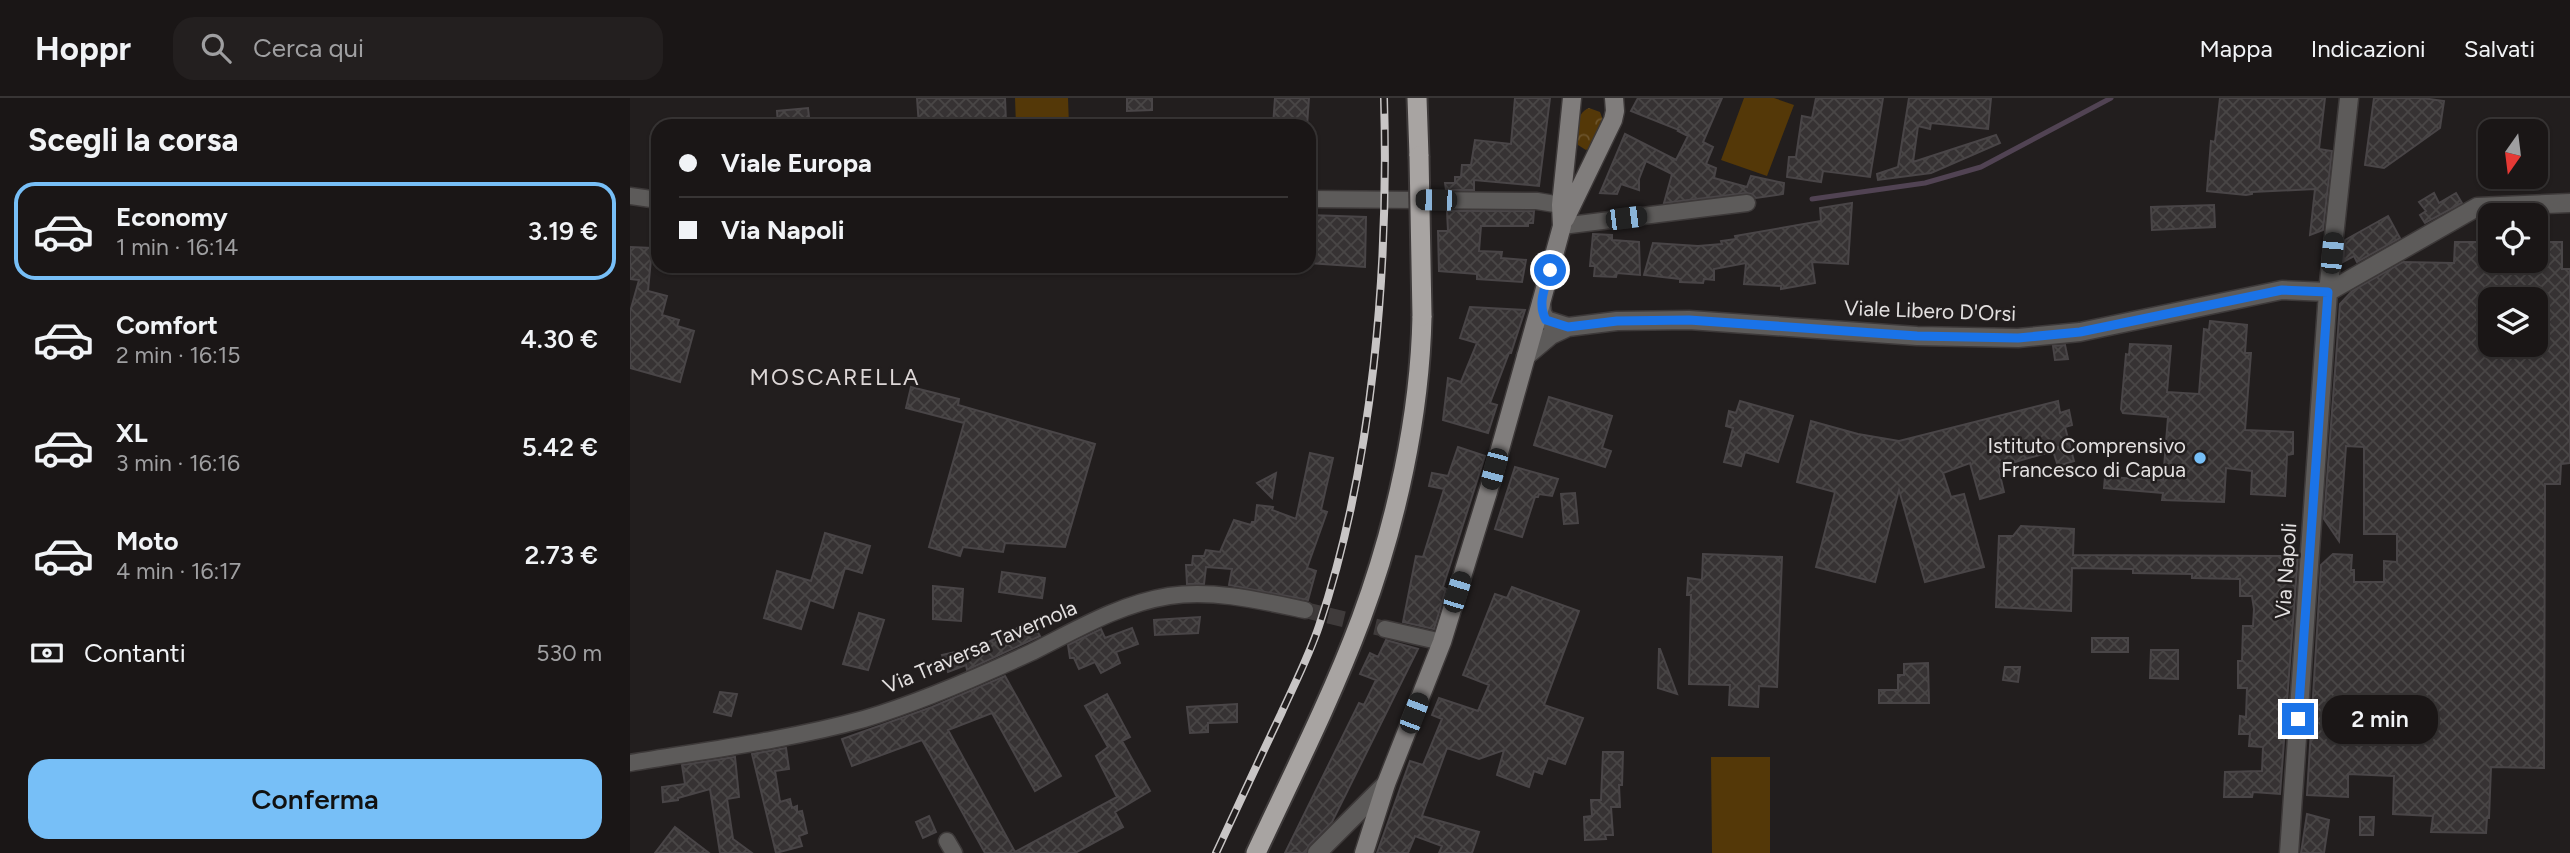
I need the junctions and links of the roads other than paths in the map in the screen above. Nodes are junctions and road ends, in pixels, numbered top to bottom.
1 (1417, 98) edge
2 (1572, 98) edge
3 (1614, 98) edge
4 (2349, 98) edge
5 (1567, 140) junction
6 (1599, 150) junction
7 (630, 196) edge
8 (1316, 199) edge
9 (651, 200) edge
10 (1747, 203) dead end
11 (2570, 203) edge
12 (1561, 205) junction
13 (1562, 226) junction
14 (2328, 292) junction
15 (1541, 303) junction
16 (1568, 327) junction
17 (1526, 356) junction
18 (1305, 610) tunnel mouth
19 (1384, 629) tunnel mouth
20 (1442, 642) junction
21 (630, 763) edge
22 (1386, 784) junction
23 (1256, 853) edge
24 (1317, 853) edge
25 (1364, 853) edge
26 (2289, 853) edge

1 - 23 highway, bridge
2 - 5 main road
3 - 6 main road
4 - 14 street, Via Napoli
5 - 6 main road
5 - 12 main road
6 - 13 main road
7 - 9 street
8 - 12 street
10 - 13 street
11 - 14 street
12 - 13 main road
13 - 15 main road
14 - 16 street, Viale Libero D'Orsi
14 - 26 street, Via Napoli
15 - 16 street
15 - 17 main road
16 - 17 street
17 - 20 main road
18 - 21 street, Via Traversa Tavernola
19 - 20 street
20 - 22 main road
22 - 24 street
22 - 25 main road

